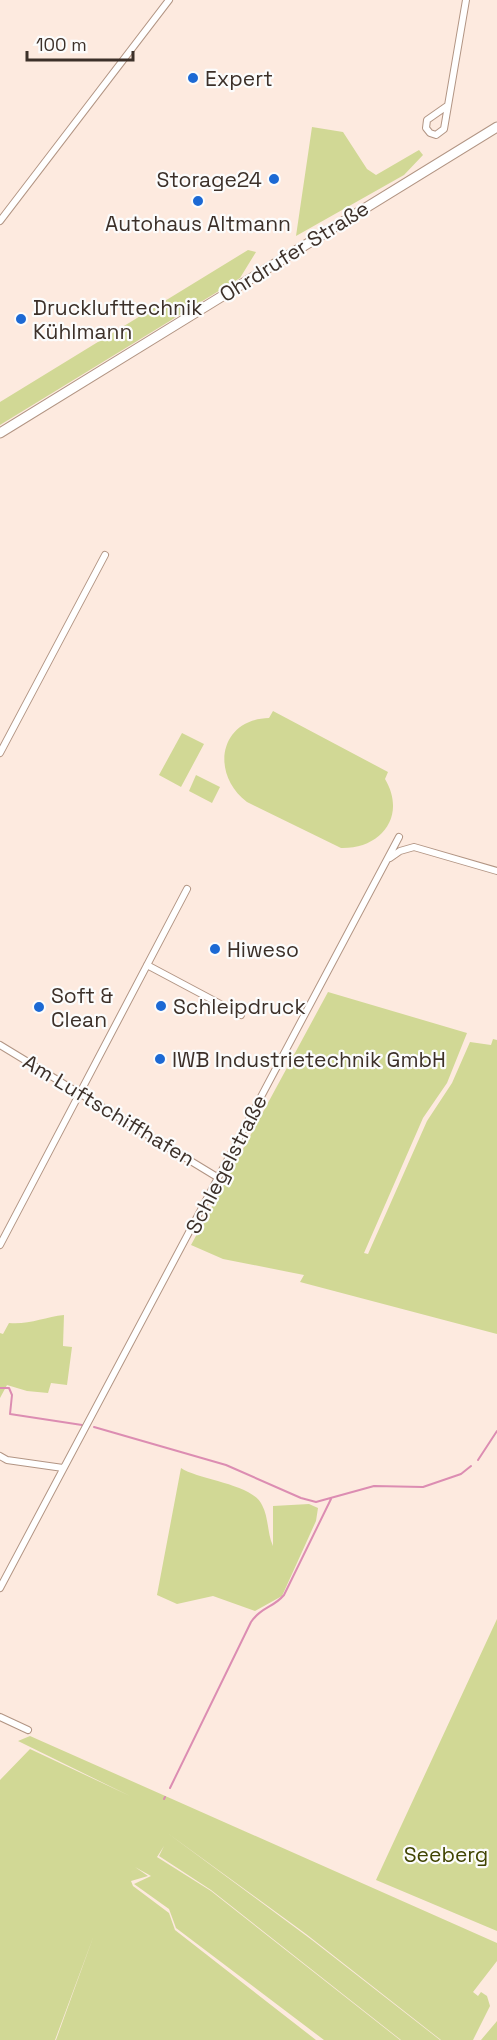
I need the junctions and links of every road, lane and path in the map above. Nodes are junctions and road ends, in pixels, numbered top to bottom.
1 (169, 0) edge
2 (466, 0) edge
3 (447, 106) junction
4 (497, 127) edge
5 (0, 221) edge
6 (0, 433) edge
7 (105, 555) dead end
8 (0, 753) edge
9 (399, 837) dead end
10 (387, 859) junction
11 (497, 871) edge
12 (187, 889) dead end
13 (147, 965) junction
14 (241, 1015) dead end
15 (0, 1045) edge
16 (80, 1092) junction
17 (217, 1177) junction
18 (0, 1245) edge
19 (0, 1456) edge
20 (63, 1468) junction
21 (0, 1588) edge
22 (0, 1717) edge
23 (28, 1730) dead end

1 - 5 street
2 - 3 street
3 - 3 street
4 - 6 main road, Ohrdrufer Straße
7 - 8 street
9 - 10 street, Schlegelstraße
10 - 11 street
10 - 17 street, Schlegelstraße
12 - 13 street
13 - 14 street
13 - 16 street
15 - 16 street, Am Luftschiffhafen
16 - 17 street, Am Luftschiffhafen
16 - 18 street
17 - 20 street, Schlegelstraße
19 - 20 street
20 - 21 street, Schlegelstraße
22 - 23 street

